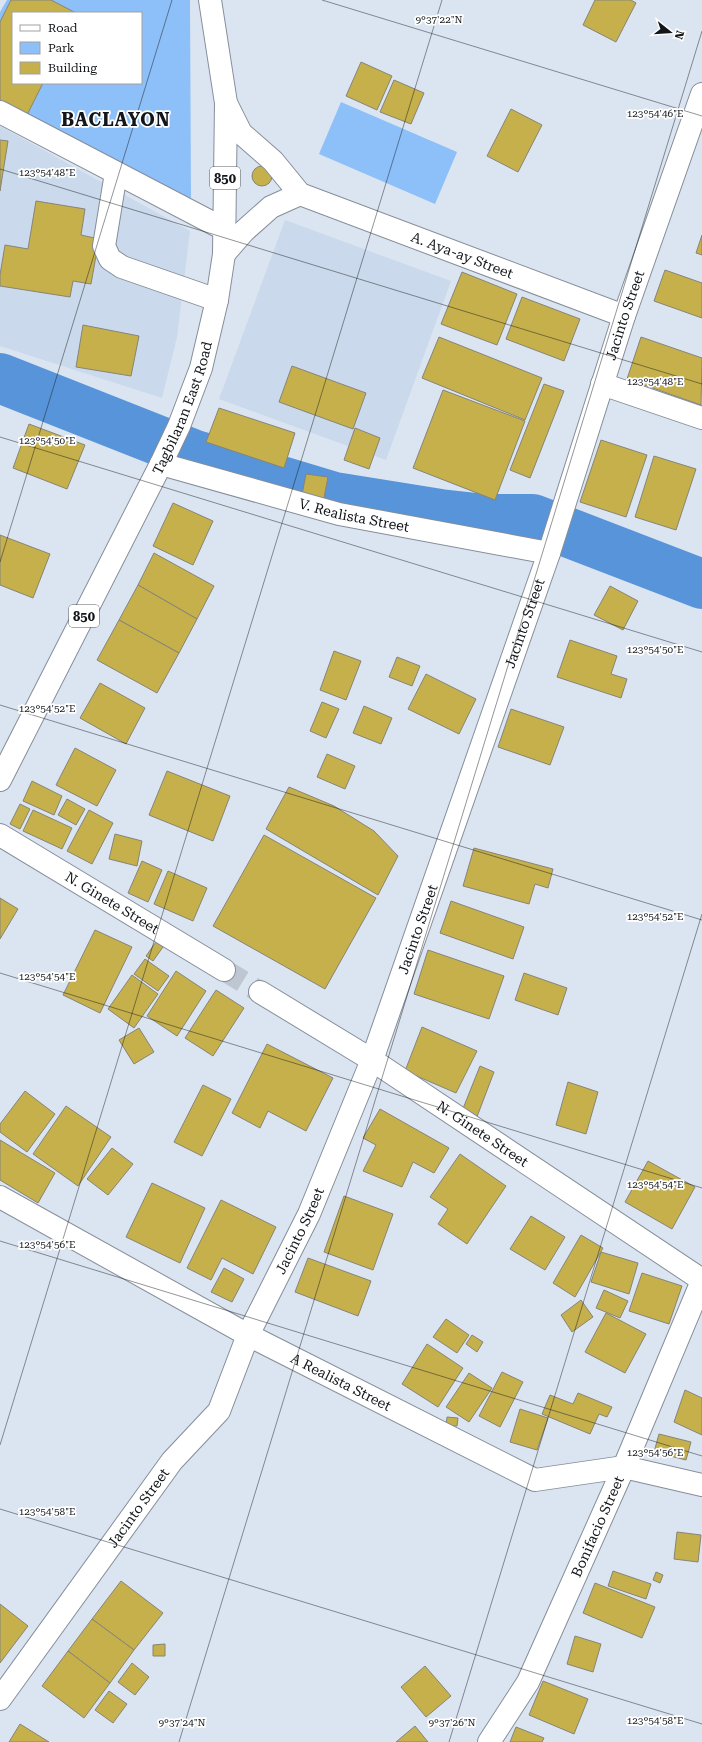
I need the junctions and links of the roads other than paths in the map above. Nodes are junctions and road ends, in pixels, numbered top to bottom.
1 (210, 0) edge
2 (702, 94) edge
3 (226, 103) junction
4 (0, 112) edge
5 (116, 173) junction
6 (300, 194) junction
7 (224, 229) junction
8 (224, 254) junction
9 (217, 300) junction
10 (624, 316) junction
11 (602, 384) junction
12 (702, 418) edge
13 (164, 458) junction
14 (552, 545) junction
15 (0, 780) edge
16 (0, 835) edge
17 (224, 970) tunnel mouth
18 (260, 992) tunnel mouth
19 (372, 1060) junction
20 (0, 1197) edge
21 (702, 1281) edge
22 (248, 1335) junction
23 (624, 1467) junction
24 (702, 1485) edge
25 (0, 1698) edge
26 (489, 1742) edge

1 - 3 street, Tagbilaran East Road / 850
2 - 10 street, Jacinto Street
3 - 6 street
3 - 7 street, Tagbilaran East Road / 850
4 - 5 street
5 - 7 street
5 - 9 street
6 - 8 street
6 - 10 street, A. Aya-ay Street
7 - 8 street, Tagbilaran East Road / 850
8 - 9 street, Tagbilaran East Road / 850
9 - 13 street, Tagbilaran East Road / 850
10 - 11 street, Jacinto Street
11 - 12 street
11 - 14 street, Jacinto Street
13 - 14 street, V. Realista Street
13 - 15 street, Tagbilaran East Road / 850
14 - 19 street, Jacinto Street
16 - 17 street, N. Ginete Street
18 - 19 street, N. Ginete Street
19 - 21 street, N. Ginete Street
19 - 22 street, Jacinto Street
20 - 22 street, A Realista Street
21 - 23 street, Bonifacio Street
22 - 23 street, A Realista Street
22 - 25 street, Jacinto Street
23 - 24 street, A Realista Street
23 - 26 street, Bonifacio Street

